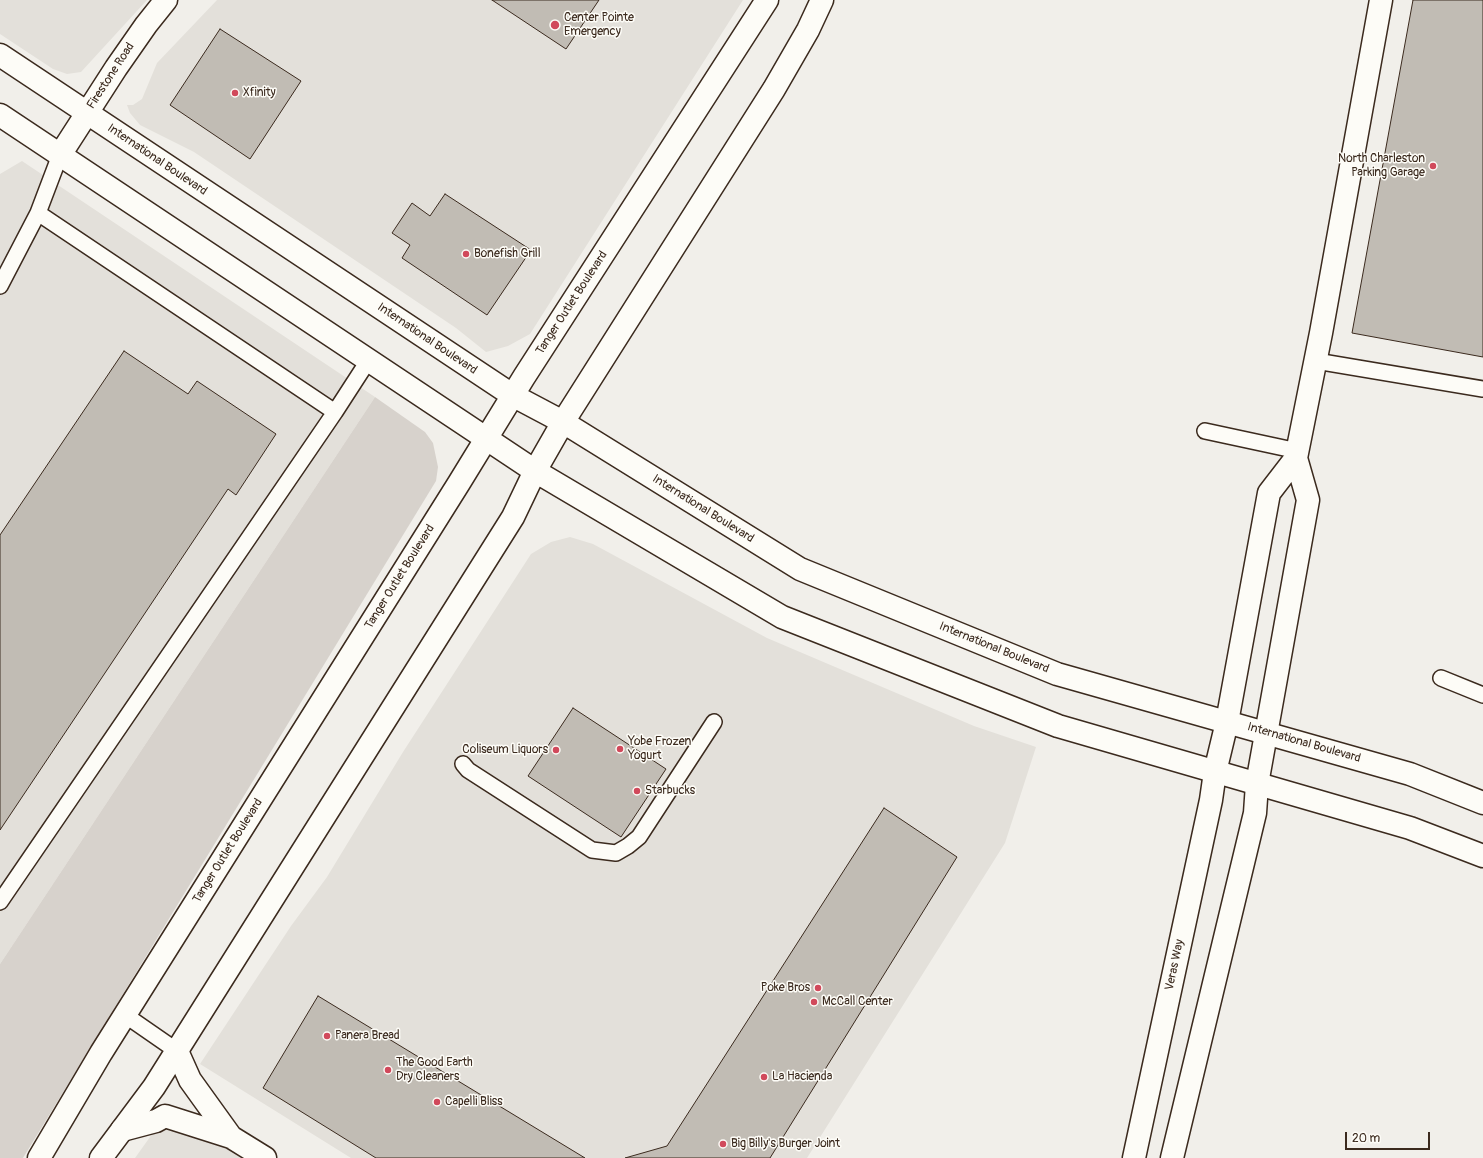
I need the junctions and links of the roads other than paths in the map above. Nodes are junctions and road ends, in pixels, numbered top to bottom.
1 (166, 0) edge
2 (767, 0) edge
3 (822, 0) edge
4 (1381, 0) edge
5 (0, 55) edge
6 (87, 113) junction
7 (0, 115) edge
8 (60, 155) junction
9 (38, 213) junction
10 (0, 286) edge
11 (368, 361) junction
12 (1316, 361) junction
13 (1483, 389) edge
14 (512, 395) junction
15 (335, 412) junction
16 (563, 422) junction
17 (1205, 431) dead end
18 (486, 439) junction
19 (1297, 454) junction
20 (535, 471) junction
21 (1441, 678) dead end
22 (1483, 695) edge
23 (714, 722) dead end
24 (1227, 722) junction
25 (1266, 733) junction
26 (463, 764) dead end
27 (1215, 772) junction
28 (1257, 784) junction
29 (1483, 802) edge
30 (1483, 856) edge
31 (0, 902) edge
32 (125, 1015) junction
33 (177, 1051) junction
34 (122, 1130) junction
35 (231, 1137) junction
36 (39, 1158) edge
37 (100, 1158) edge
38 (265, 1158) edge
39 (1134, 1158) edge
40 (1172, 1158) edge

1 - 6 street, Firestone Road
2 - 14 street, Tanger Outlet Boulevard
3 - 16 street
4 - 12 street
5 - 6 street, International Boulevard
6 - 8 street, Firestone Road
6 - 14 street, International Boulevard
7 - 8 street
8 - 9 lane
8 - 11 street
9 - 10 lane
9 - 15 lane
11 - 15 lane
11 - 18 street
12 - 13 lane
12 - 19 street
14 - 16 street, International Boulevard
14 - 18 street, Tanger Outlet Boulevard
15 - 31 lane
16 - 20 street
16 - 24 street, International Boulevard
17 - 19 lane
18 - 20 street
18 - 32 street, Tanger Outlet Boulevard
19 - 24 street, Veras Way
19 - 25 street
20 - 27 street
20 - 33 street
21 - 22 lane
23 - 26 lane
24 - 25 street, International Boulevard
24 - 27 street, Veras Way
25 - 28 street
25 - 29 street, International Boulevard
27 - 28 street
27 - 39 street, Veras Way
28 - 30 street
28 - 40 street
32 - 33 lane
32 - 36 street, Tanger Outlet Boulevard
33 - 34 street
33 - 35 street
34 - 35 street
34 - 37 street
35 - 38 street

